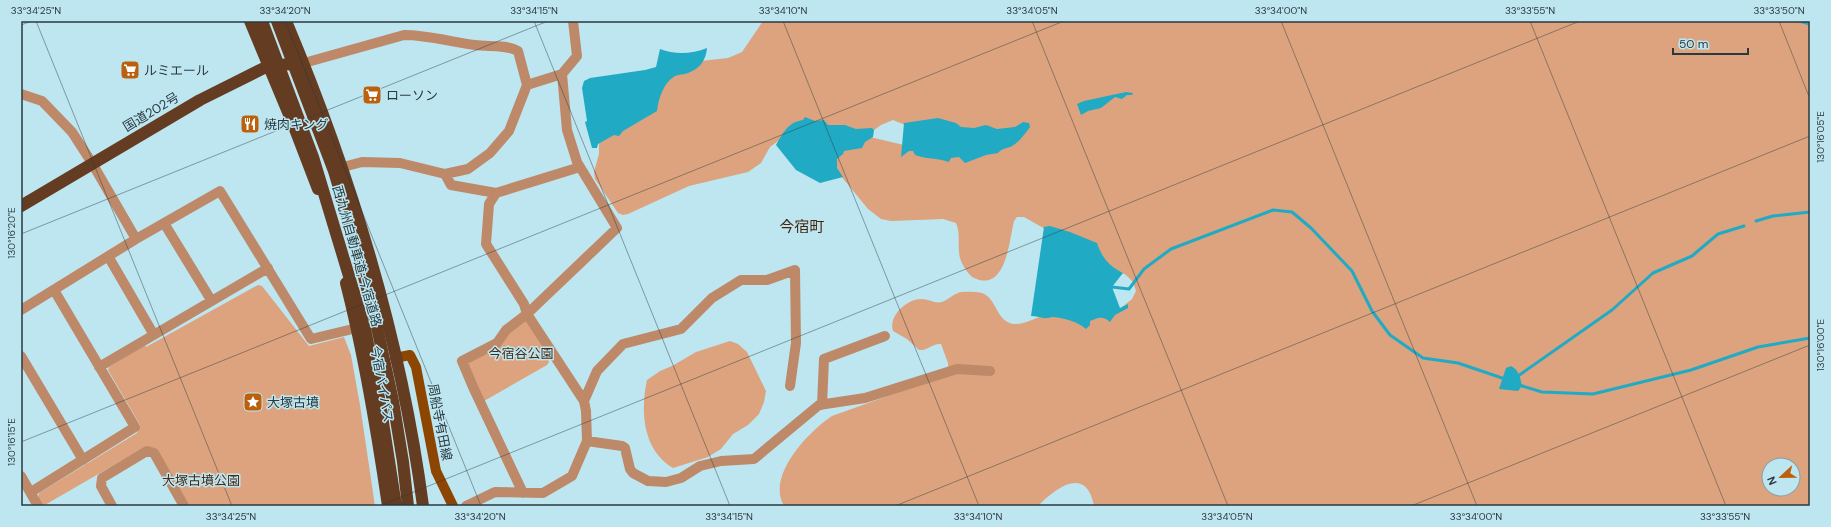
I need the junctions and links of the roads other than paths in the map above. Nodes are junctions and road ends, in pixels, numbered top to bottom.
1 (250, 21) edge
2 (262, 21) edge
3 (277, 21) edge
4 (286, 21) edge
5 (573, 21) edge
6 (304, 63) junction
7 (268, 66) junction
8 (562, 74) junction
9 (527, 85) junction
10 (21, 94) edge
11 (92, 163) junction
12 (343, 167) junction
13 (580, 167) junction
14 (445, 174) junction
15 (496, 194) junction
16 (21, 206) edge
17 (164, 223) junction
18 (136, 239) junction
19 (108, 256) junction
20 (268, 268) junction
21 (54, 290) junction
22 (211, 300) junction
23 (21, 310) edge
24 (527, 314) junction
25 (357, 328) junction
26 (154, 335) junction
27 (885, 336) dead end
28 (21, 356) edge
29 (395, 358) junction
30 (99, 367) junction
31 (990, 371) dead end
32 (790, 386) dead end
33 (584, 401) junction
34 (822, 405) junction
35 (587, 441) junction
36 (84, 460) junction
37 (21, 476) edge
38 (31, 492) junction
39 (523, 492) junction
40 (38, 506) edge
41 (112, 506) edge
42 (184, 506) edge
43 (388, 506) edge
44 (396, 506) edge
45 (408, 506) edge
46 (423, 506) edge
47 (453, 506) edge
48 (466, 506) edge

1 - 7 highway, 今宿バイパス
2 - 44 highway, 西九州自動車道;今宿道路, bridge
3 - 45 highway, 西九州自動車道;今宿道路, bridge
4 - 6 highway, 今宿バイパス
5 - 8 street
6 - 7 highway, 国道202号
6 - 9 street
6 - 12 highway, 今宿バイパス
7 - 11 highway, 国道202号
7 - 25 highway, 今宿バイパス
8 - 9 street
8 - 13 street
9 - 14 street
10 - 11 street
11 - 16 highway, 国道202号
11 - 18 street
12 - 14 street
12 - 29 highway, 今宿バイパス
13 - 15 street
13 - 24 street
14 - 15 street
15 - 24 street
17 - 18 street
17 - 20 street
17 - 22 street
18 - 19 street
19 - 21 street
19 - 26 street
20 - 22 street
20 - 25 street
21 - 23 street
21 - 30 street
22 - 26 street
24 - 33 street
24 - 39 street
25 - 43 highway, 今宿バイパス
26 - 30 street
27 - 34 street
28 - 36 street
29 - 46 highway, 今宿バイパス
29 - 47 main road, 周船寺有田線
30 - 36 street
31 - 34 street
32 - 33 street
33 - 35 street
34 - 35 street
35 - 39 street
36 - 38 street
37 - 38 street
38 - 40 street
39 - 48 street
41 - 42 street

